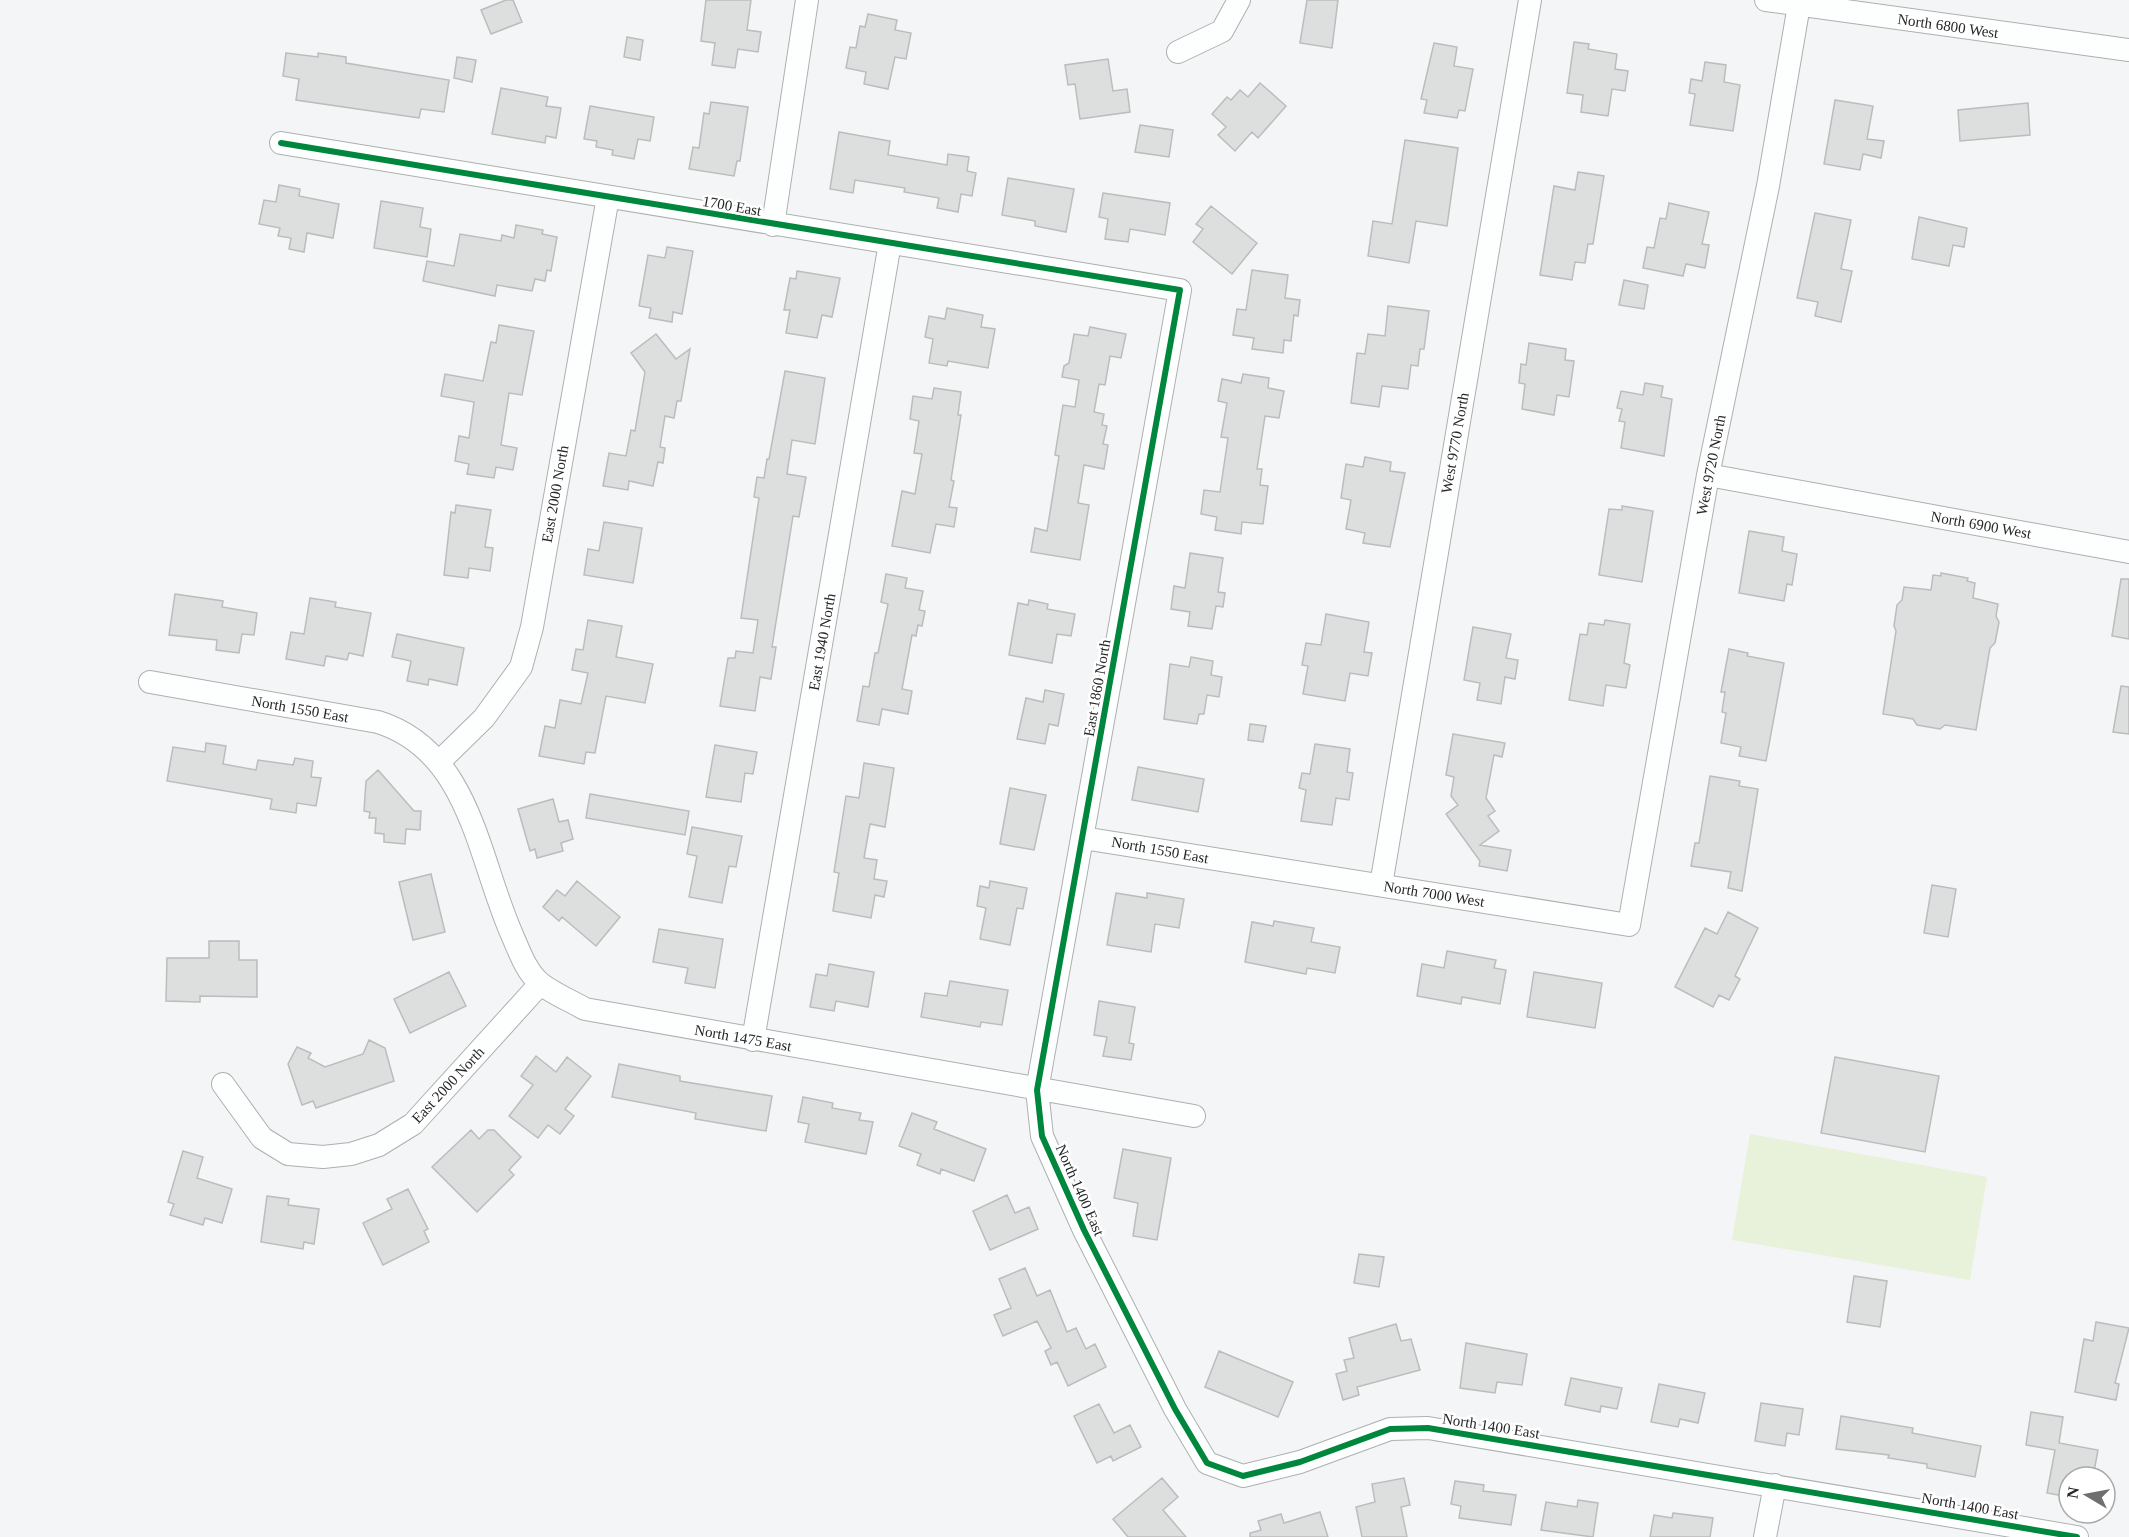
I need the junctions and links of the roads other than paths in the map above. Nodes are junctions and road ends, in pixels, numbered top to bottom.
1 (807, 0) edge
2 (1239, 0) edge
3 (1530, 0) edge
4 (1767, 0) edge
5 (1798, 5) junction
6 (2129, 50) edge
7 (1178, 51) dead end
8 (281, 142) dead end
9 (608, 197) junction
10 (773, 225) junction
11 (890, 243) junction
12 (1180, 290) joint
13 (1708, 475) junction
14 (2129, 552) edge
15 (150, 682) dead end
16 (439, 762) junction
17 (1083, 838) junction
18 (1238, 864) joint
19 (1381, 885) junction
20 (1629, 926) joint
21 (540, 984) junction
22 (753, 1041) junction
23 (223, 1084) dead end
24 (1038, 1090) junction
25 (1194, 1116) dead end
26 (1775, 1485) junction
27 (1765, 1537) edge
28 (2077, 1537) edge

1 - 10 street
2 - 7 street
3 - 19 street, West 9770 North
4 - 5 street, North 6800 West
5 - 6 street, North 6800 West
5 - 13 street, West 9720 North
8 - 9 street, 1700 East
9 - 10 street, 1700 East
9 - 16 street, East 2000 North
10 - 11 street, 1700 East
11 - 12 street, 1700 East
11 - 22 street, East 1940 North
12 - 17 street, East 1860 North
13 - 14 street, North 6900 West
13 - 20 street, West 9720 North
15 - 16 street, North 1550 East
16 - 21 street, North 1475 East
17 - 18 street, North 1550 East
17 - 24 street, East 1860 North
18 - 19 street, North 7000 West
19 - 20 street, North 7000 West
21 - 22 street, North 1475 East
21 - 23 street, East 2000 North
22 - 24 street, North 1475 East
24 - 25 street, North 1475 East
24 - 26 street, North 1400 East
26 - 27 street
26 - 28 street, North 1400 East

